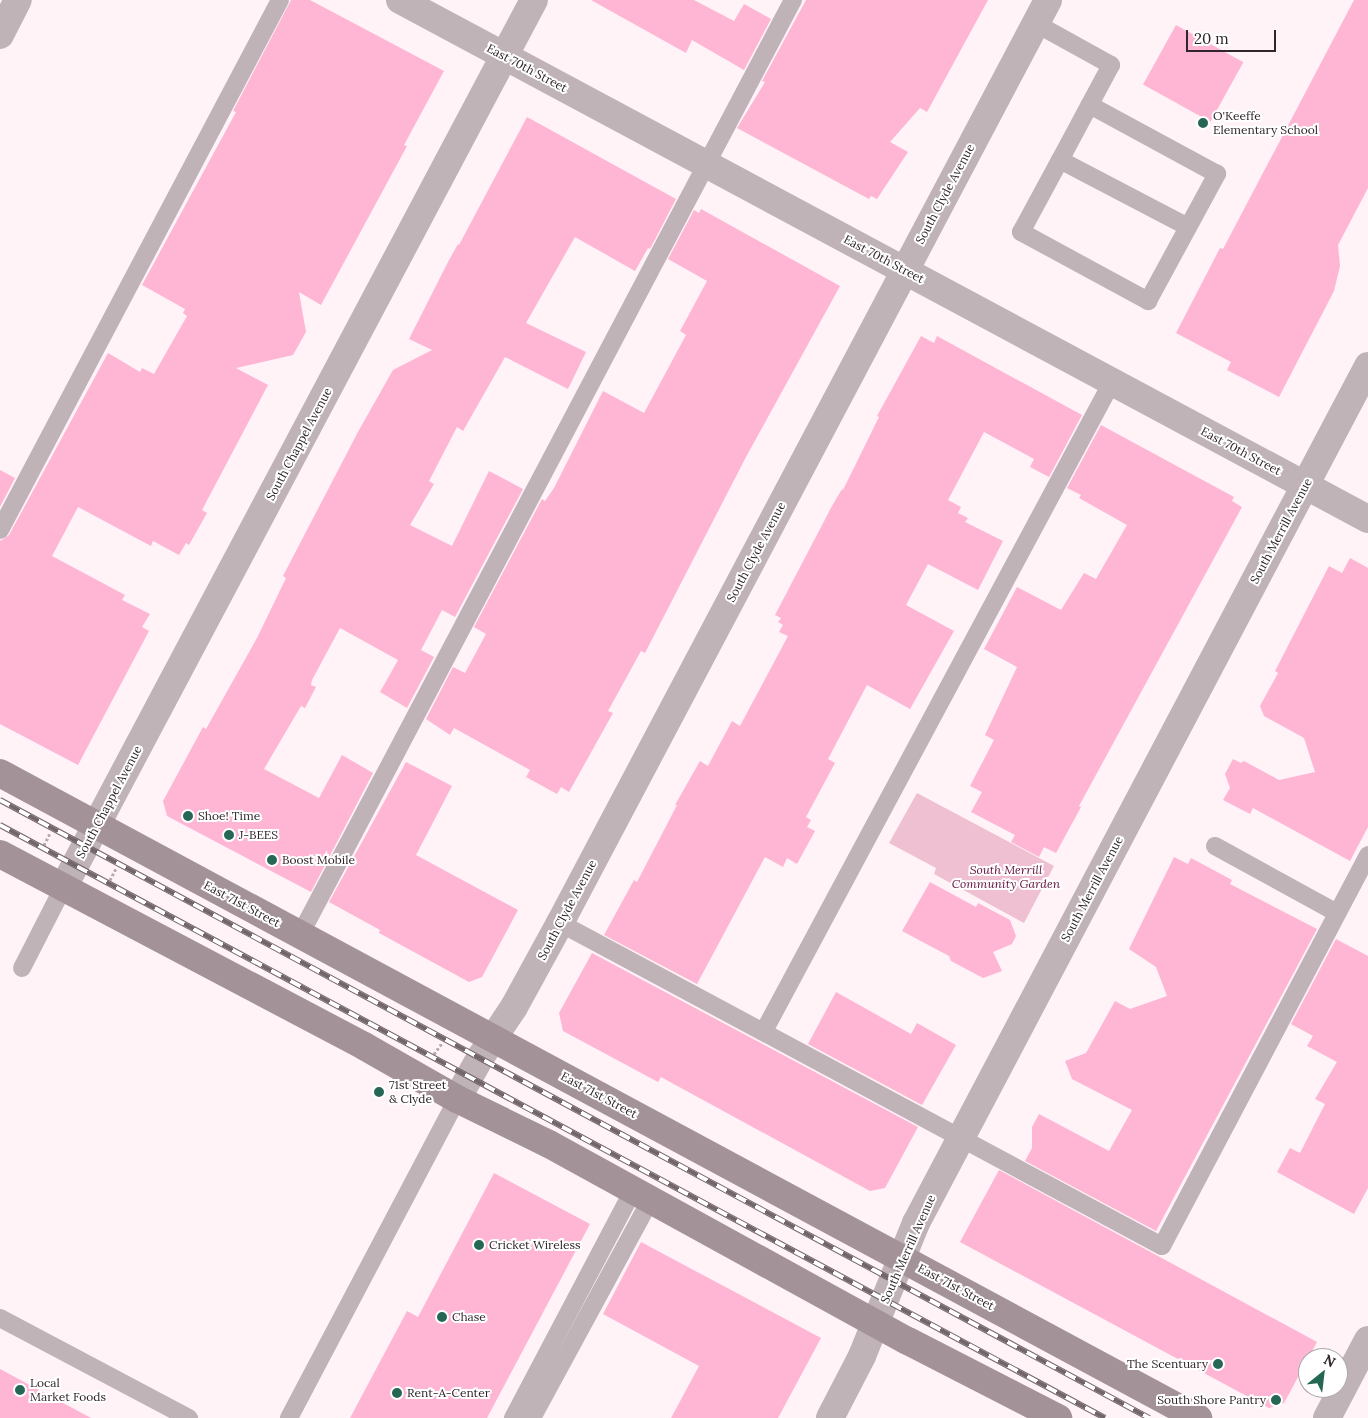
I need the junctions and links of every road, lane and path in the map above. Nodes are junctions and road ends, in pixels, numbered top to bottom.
1 (18, 0) edge
2 (280, 0) edge
3 (400, 0) edge
4 (534, 0) edge
5 (793, 0) edge
6 (1042, 12) edge
7 (0, 35) edge
8 (504, 56) junction
9 (1090, 105) junction
10 (1060, 160) junction
11 (706, 164) junction
12 (1188, 227) junction
13 (905, 270) junction
14 (1368, 366) edge
15 (1112, 382) junction
16 (1305, 485) junction
17 (1368, 519) edge
18 (0, 530) edge
19 (0, 773) edge
20 (96, 825) junction
21 (53, 828) dead end
22 (1215, 846) dead end
23 (43, 848) dead end
24 (0, 854) edge
25 (1368, 855) edge
26 (118, 864) dead end
27 (108, 883) dead end
28 (63, 888) junction
29 (1337, 914) junction
30 (560, 923) junction
31 (300, 934) junction
32 (22, 968) dead end
33 (764, 1031) junction
34 (444, 1039) dead end
35 (494, 1039) junction
36 (432, 1056) dead end
37 (457, 1100) junction
38 (962, 1137) junction
39 (642, 1194) junction
40 (902, 1258) junction
41 (0, 1318) edge
42 (876, 1323) junction
43 (1368, 1340) edge
44 (189, 1418) edge
45 (289, 1418) edge
46 (513, 1418) edge
47 (532, 1418) edge
48 (830, 1418) edge
49 (1058, 1418) edge
50 (1198, 1418) edge
51 (1327, 1418) edge

1 - 7 street
2 - 18 lane
3 - 8 street, East 70th Street
4 - 8 street, South Chappel Avenue
5 - 11 lane
6 - 9 lane
6 - 13 street, South Clyde Avenue
8 - 11 street, East 70th Street
8 - 20 street, South Chappel Avenue
9 - 10 lane
9 - 12 lane
10 - 12 lane
10 - 12 lane
11 - 13 street, East 70th Street
11 - 31 lane
13 - 15 street, East 70th Street
13 - 30 street, South Clyde Avenue
14 - 16 street, South Merrill Avenue
15 - 16 street, East 70th Street
15 - 33 lane
16 - 17 street, East 70th Street
16 - 38 street, South Merrill Avenue
19 - 20 main road, East 71st Street
20 - 28 street, South Chappel Avenue
20 - 31 main road, East 71st Street
21 - 23 path
22 - 29 lane
24 - 28 main road
25 - 29 lane
26 - 27 path
28 - 32 lane
28 - 37 main road
29 - 38 lane
30 - 33 lane
30 - 35 street, South Clyde Avenue
31 - 35 main road, East 71st Street
33 - 38 lane
34 - 36 path
35 - 37 street, South Clyde Avenue
35 - 40 main road, East 71st Street
37 - 39 main road
37 - 45 lane
38 - 40 street, South Merrill Avenue
39 - 42 main road
39 - 46 lane
39 - 47 lane
40 - 42 street, South Merrill Avenue
40 - 50 main road, East 71st Street
41 - 44 lane
42 - 48 street, South Merrill Avenue
42 - 49 main road
43 - 51 street

